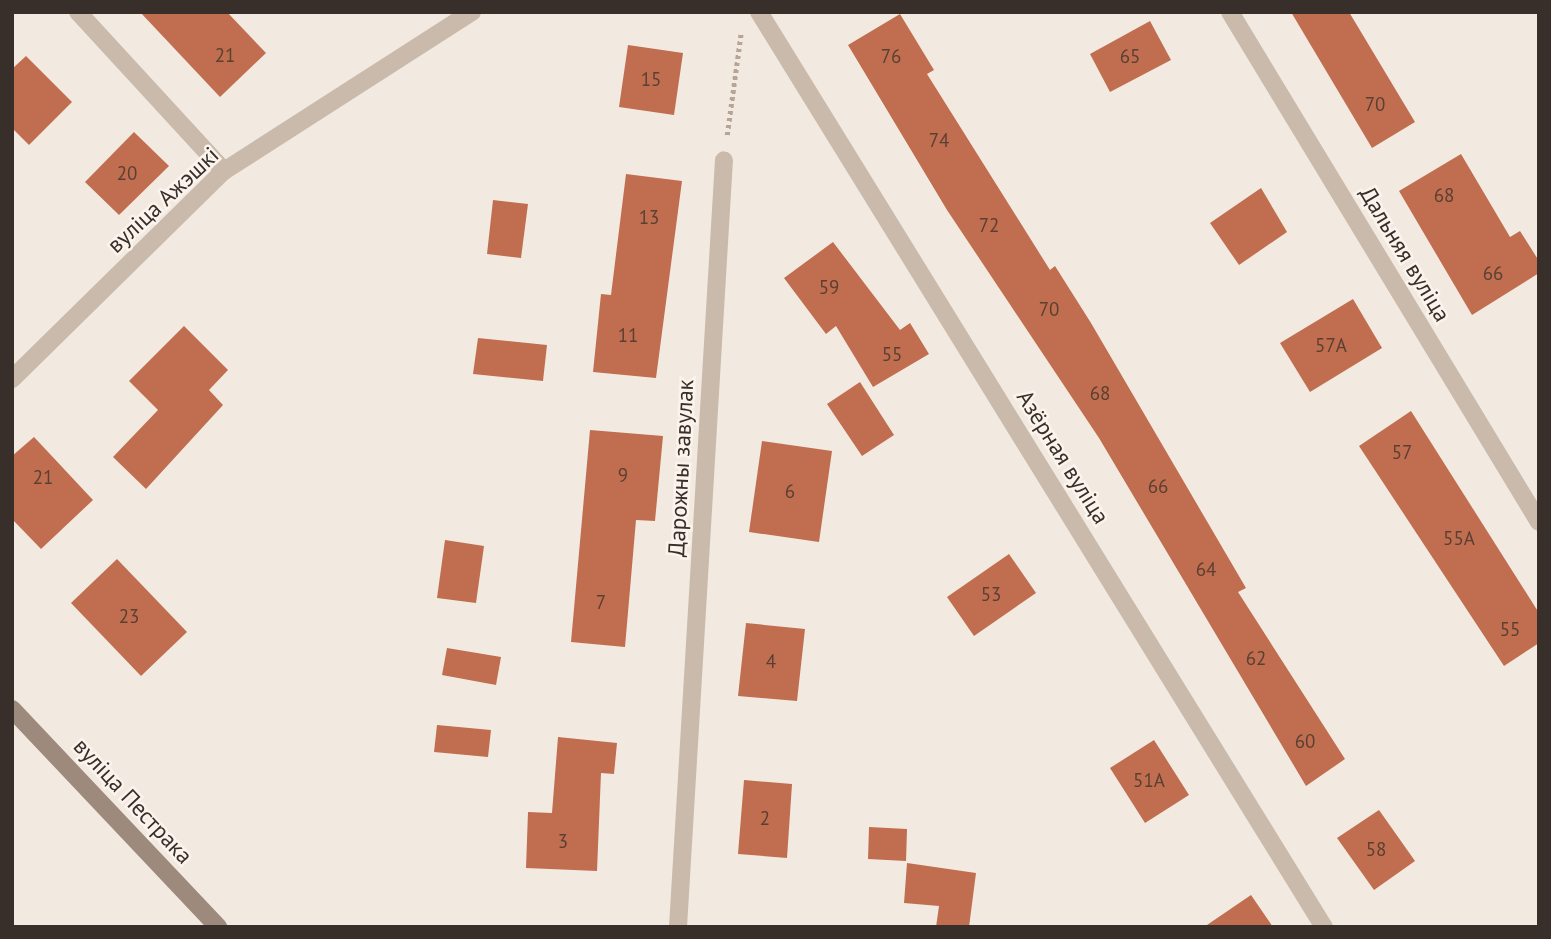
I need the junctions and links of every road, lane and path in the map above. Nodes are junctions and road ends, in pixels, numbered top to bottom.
1 (78, 12) edge
2 (472, 12) edge
3 (759, 12) edge
4 (1230, 12) edge
5 (742, 26) dead end
6 (723, 160) joint
7 (224, 171) junction
8 (12, 379) edge
9 (1539, 522) edge
10 (12, 709) edge
11 (218, 927) edge
12 (678, 927) edge
13 (1324, 927) edge

1 - 7 street
2 - 7 street, вуліца Ажэшкі
3 - 13 street, Азёрная вуліца
4 - 9 street, Дальняя вуліца
5 - 6 path
6 - 12 street, Дарожны завулак
7 - 8 street, вуліца Ажэшкі
10 - 11 street, вуліца Пестрака

